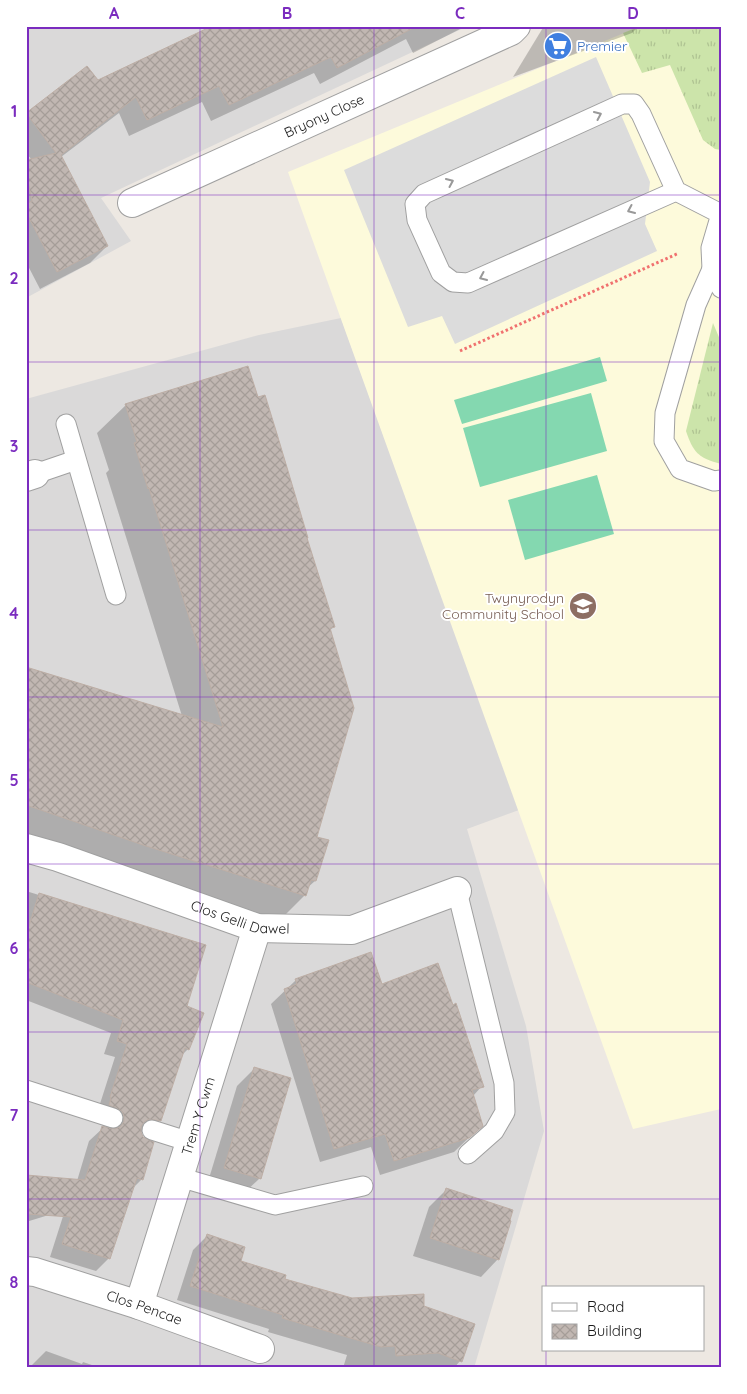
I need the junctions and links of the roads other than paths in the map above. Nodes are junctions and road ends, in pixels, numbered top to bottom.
1 (516, 26) edge
2 (676, 191) junction
3 (132, 203) dead end
4 (712, 269) junction
5 (721, 288) edge
6 (66, 424) dead end
7 (76, 460) junction
8 (31, 476) edge
9 (721, 480) edge
10 (116, 595) dead end
11 (26, 848) edge
12 (457, 892) joint
13 (257, 928) junction
14 (26, 1090) edge
15 (113, 1118) dead end
16 (152, 1130) dead end
17 (190, 1142) junction
18 (468, 1154) dead end
19 (179, 1177) junction
20 (363, 1186) dead end
21 (26, 1271) edge
22 (139, 1305) junction
23 (260, 1349) dead end

1 - 3 street, Bryony Close
2 -> 2 lane
2 - 4 lane
4 - 5 lane
4 - 9 lane
6 - 7 lane
7 - 8 lane
7 - 10 lane
11 - 13 street, Clos Gelli Dawel
12 - 13 street, Clos Gelli Dawel
12 - 18 lane
13 - 17 street, Trem Y Cwm
14 - 15 lane
16 - 17 lane
17 - 19 street, Trem Y Cwm
19 - 20 lane
19 - 22 street, Trem Y Cwm
21 - 22 street, Clos Pencae
22 - 23 street, Clos Pencae

